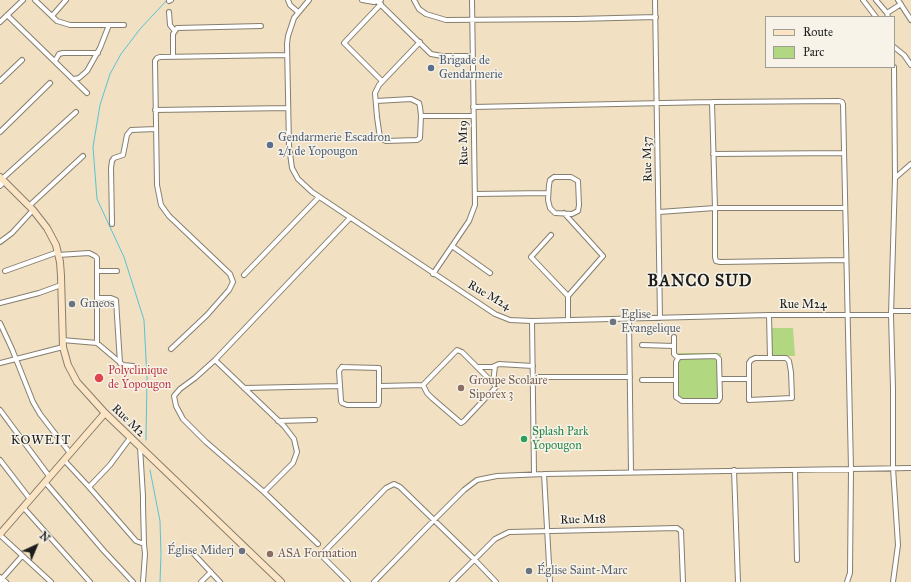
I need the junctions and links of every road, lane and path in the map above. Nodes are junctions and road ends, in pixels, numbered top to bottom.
1 (22, 0) edge
2 (35, 0) edge
3 (66, 0) edge
4 (288, 0) edge
5 (309, 0) edge
6 (362, 0) edge
7 (414, 0) edge
8 (472, 0) edge
9 (655, 0) edge
10 (863, 0) edge
11 (876, 0) edge
12 (380, 2) edge
13 (900, 2) edge
14 (169, 12) dead end
15 (298, 12) junction
16 (7, 15) junction
17 (887, 15) edge
18 (52, 16) junction
19 (875, 16) edge
20 (656, 17) junction
21 (472, 20) junction
22 (911, 20) edge
23 (0, 22) edge
24 (109, 25) junction
25 (124, 25) dead end
26 (261, 26) dead end
27 (174, 30) junction
28 (420, 42) junction
29 (895, 48) edge
30 (98, 53) junction
31 (287, 55) junction
32 (173, 56) junction
33 (472, 56) junction
34 (22, 60) dead end
35 (55, 61) junction
36 (911, 65) edge
37 (894, 68) edge
38 (74, 80) junction
39 (0, 81) edge
40 (382, 81) junction
41 (50, 84) dead end
42 (87, 93) dead end
43 (376, 101) junction
44 (712, 102) junction
45 (657, 103) junction
46 (473, 107) junction
47 (288, 108) junction
48 (155, 110) junction
49 (76, 112) dead end
50 (421, 116) junction
51 (473, 116) junction
52 (156, 129) junction
53 (0, 132) edge
54 (844, 153) junction
55 (713, 154) junction
56 (84, 156) dead end
57 (911, 164) edge
58 (1, 178) edge
59 (895, 178) junction
60 (0, 186) edge
61 (475, 194) junction
62 (548, 194) junction
63 (319, 197) junction
64 (31, 208) junction
65 (715, 208) junction
66 (845, 208) junction
67 (659, 212) junction
68 (564, 213) junction
69 (350, 218) junction
70 (112, 224) dead end
71 (551, 235) dead end
72 (0, 242) edge
73 (452, 246) junction
74 (58, 253) junction
75 (846, 260) junction
76 (5, 271) dead end
77 (97, 271) junction
78 (117, 271) dead end
79 (490, 273) dead end
80 (433, 274) junction
81 (244, 275) dead end
82 (61, 285) junction
83 (568, 296) junction
84 (97, 298) junction
85 (0, 303) edge
86 (911, 311) edge
87 (892, 313) junction
88 (770, 315) junction
89 (847, 315) junction
90 (660, 318) junction
91 (629, 319) junction
92 (568, 320) junction
93 (532, 321) junction
94 (0, 323) edge
95 (674, 337) dead end
96 (97, 343) junction
97 (62, 344) junction
98 (642, 345) dead end
99 (674, 346) junction
100 (171, 349) dead end
101 (677, 357) junction
102 (770, 358) junction
103 (16, 359) junction
104 (215, 360) junction
105 (0, 363) edge
106 (120, 363) junction
107 (133, 366) dead end
108 (495, 366) junction
109 (533, 366) junction
110 (477, 367) junction
111 (533, 377) junction
112 (630, 377) junction
113 (720, 379) junction
114 (749, 379) junction
115 (642, 380) dead end
116 (676, 380) junction
117 (493, 383) junction
118 (423, 385) junction
119 (340, 386) junction
120 (380, 386) junction
121 (244, 388) junction
122 (0, 410) edge
123 (105, 413) junction
124 (278, 420) junction
125 (316, 420) dead end
126 (130, 438) junction
127 (140, 447) junction
128 (70, 453) junction
129 (0, 460) edge
130 (64, 460) junction
131 (893, 468) junction
132 (911, 468) edge
133 (851, 469) junction
134 (734, 470) junction
135 (795, 470) junction
136 (631, 472) junction
137 (534, 474) junction
138 (544, 474) junction
139 (49, 476) junction
140 (45, 482) junction
141 (89, 487) junction
142 (264, 492) junction
143 (30, 499) junction
144 (23, 507) junction
145 (434, 520) junction
146 (548, 531) junction
147 (0, 534) edge
148 (144, 544) junction
149 (318, 544) dead end
150 (191, 551) dead end
151 (22, 556) junction
152 (474, 559) junction
153 (797, 560) dead end
154 (211, 572) junction
155 (1, 579) edge
156 (6, 582) edge
157 (51, 582) edge
158 (90, 582) edge
159 (133, 582) edge
160 (143, 582) edge
161 (201, 582) edge
162 (220, 582) edge
163 (281, 582) edge
164 (348, 582) edge
165 (374, 582) edge
166 (452, 582) edge
167 (496, 582) edge
168 (550, 582) edge
169 (683, 582) edge
170 (738, 582) edge
171 (846, 582) edge
172 (893, 582) edge

1 - 16 street
2 - 18 street
3 - 18 street
4 - 15 street
5 - 15 street, Rue M24
6 - 12 street
7 - 21 street
8 - 21 street, Rue M19
9 - 20 street, Rue M37
10 - 19 street
11 - 17 street
12 - 28 street
12 - 40 street
13 - 17 street
13 - 22 street
14 - 27 street
15 - 31 street, Rue M24
16 - 23 street
16 - 35 street
18 - 24 street
20 - 21 street
20 - 45 street, Rue M37
21 - 33 street, Rue M19
24 - 25 street
24 - 30 street
26 - 27 street
27 - 32 street
28 - 33 street
28 - 40 street
29 - 36 street
30 - 35 street
30 - 38 street
31 - 32 street
31 - 47 street, Rue M24
32 - 48 street
33 - 46 street, Rue M19
34 - 39 street
35 - 38 street
37 - 59 street
38 - 42 street
40 - 43 street
41 - 53 street
43 - 50 street
43 - 50 street
44 - 45 street
44 - 54 street
44 - 55 street
45 - 46 street
45 - 67 street, Rue M37
46 - 51 street, Rue M19
47 - 48 street
47 - 63 street, Rue M24
48 - 52 street
49 - 58 street
50 - 51 street
51 - 61 street, Rue M19
52 - 70 street
52 - 100 street
54 - 55 street
54 - 66 street
55 - 65 street
56 - 64 street
57 - 59 street
58 - 60 street
58 - 64 street, Rue M2
59 - 87 street
61 - 62 street
61 - 73 street, Rue M19
62 - 68 street
62 - 68 street
63 - 69 street, Rue M24
63 - 81 street
64 - 72 street
64 - 74 street, Rue M2
65 - 66 street
65 - 67 street
65 - 75 street
66 - 75 street
67 - 90 street, Rue M37
68 - 83 street
69 - 80 street, Rue M24
69 - 104 street
71 - 83 street
73 - 79 street
73 - 80 street, Rue M19
74 - 76 street
74 - 77 street
74 - 82 street, Rue M2
75 - 89 street
77 - 78 street
77 - 84 street
80 - 93 street, Rue M24
82 - 85 street
82 - 97 street, Rue M2
83 - 92 street
84 - 96 street
84 - 106 street
86 - 87 street, Rue M24
87 - 89 street, Rue M24
87 - 131 street
88 - 89 street, Rue M24
88 - 90 street, Rue M24
88 - 102 street
89 - 133 street
90 - 91 street, Rue M24
91 - 92 street, Rue M24
91 - 112 street
92 - 93 street, Rue M24
93 - 109 street
94 - 103 street
95 - 99 street
96 - 97 street
96 - 106 street
97 - 103 street
97 - 123 street, Rue M2
98 - 99 street
99 - 101 street
101 - 113 street
101 - 116 street
102 - 114 street
102 - 114 street
103 - 105 street
103 - 128 street
104 - 121 street
104 - 142 street
106 - 107 street
108 - 109 street
108 - 110 street
108 - 117 street
109 - 111 street
110 - 117 street
110 - 118 street
111 - 112 street
111 - 137 street
112 - 136 street
113 - 114 street
113 - 116 street
115 - 116 street
117 - 118 street
118 - 120 street
119 - 120 street
119 - 120 street
119 - 121 street
121 - 124 street
122 - 139 street
123 - 126 street, Rue M2
123 - 128 street
124 - 125 street
124 - 142 street
126 - 127 street, Rue M2
126 - 141 street
127 - 148 street
127 - 163 street, Rue M2
128 - 130 street
129 - 143 street
130 - 139 street
130 - 141 street
131 - 132 street
131 - 133 street
131 - 172 street
133 - 135 street
133 - 171 street
134 - 135 street
134 - 136 street
134 - 170 street
135 - 153 street
136 - 138 street
137 - 138 street
137 - 145 street
138 - 146 street
139 - 140 street
140 - 143 street
140 - 159 street
141 - 148 street
142 - 149 street
143 - 144 street
144 - 147 street
144 - 158 street
145 - 152 street
145 - 164 street
145 - 165 street
146 - 152 street, Rue M18
146 - 168 street
146 - 169 street, Rue M18
147 - 151 street
148 - 160 street
150 - 154 street
151 - 155 street
151 - 157 street
152 - 166 street, Rue M18
152 - 167 street
154 - 161 street
154 - 162 street
155 - 156 street

